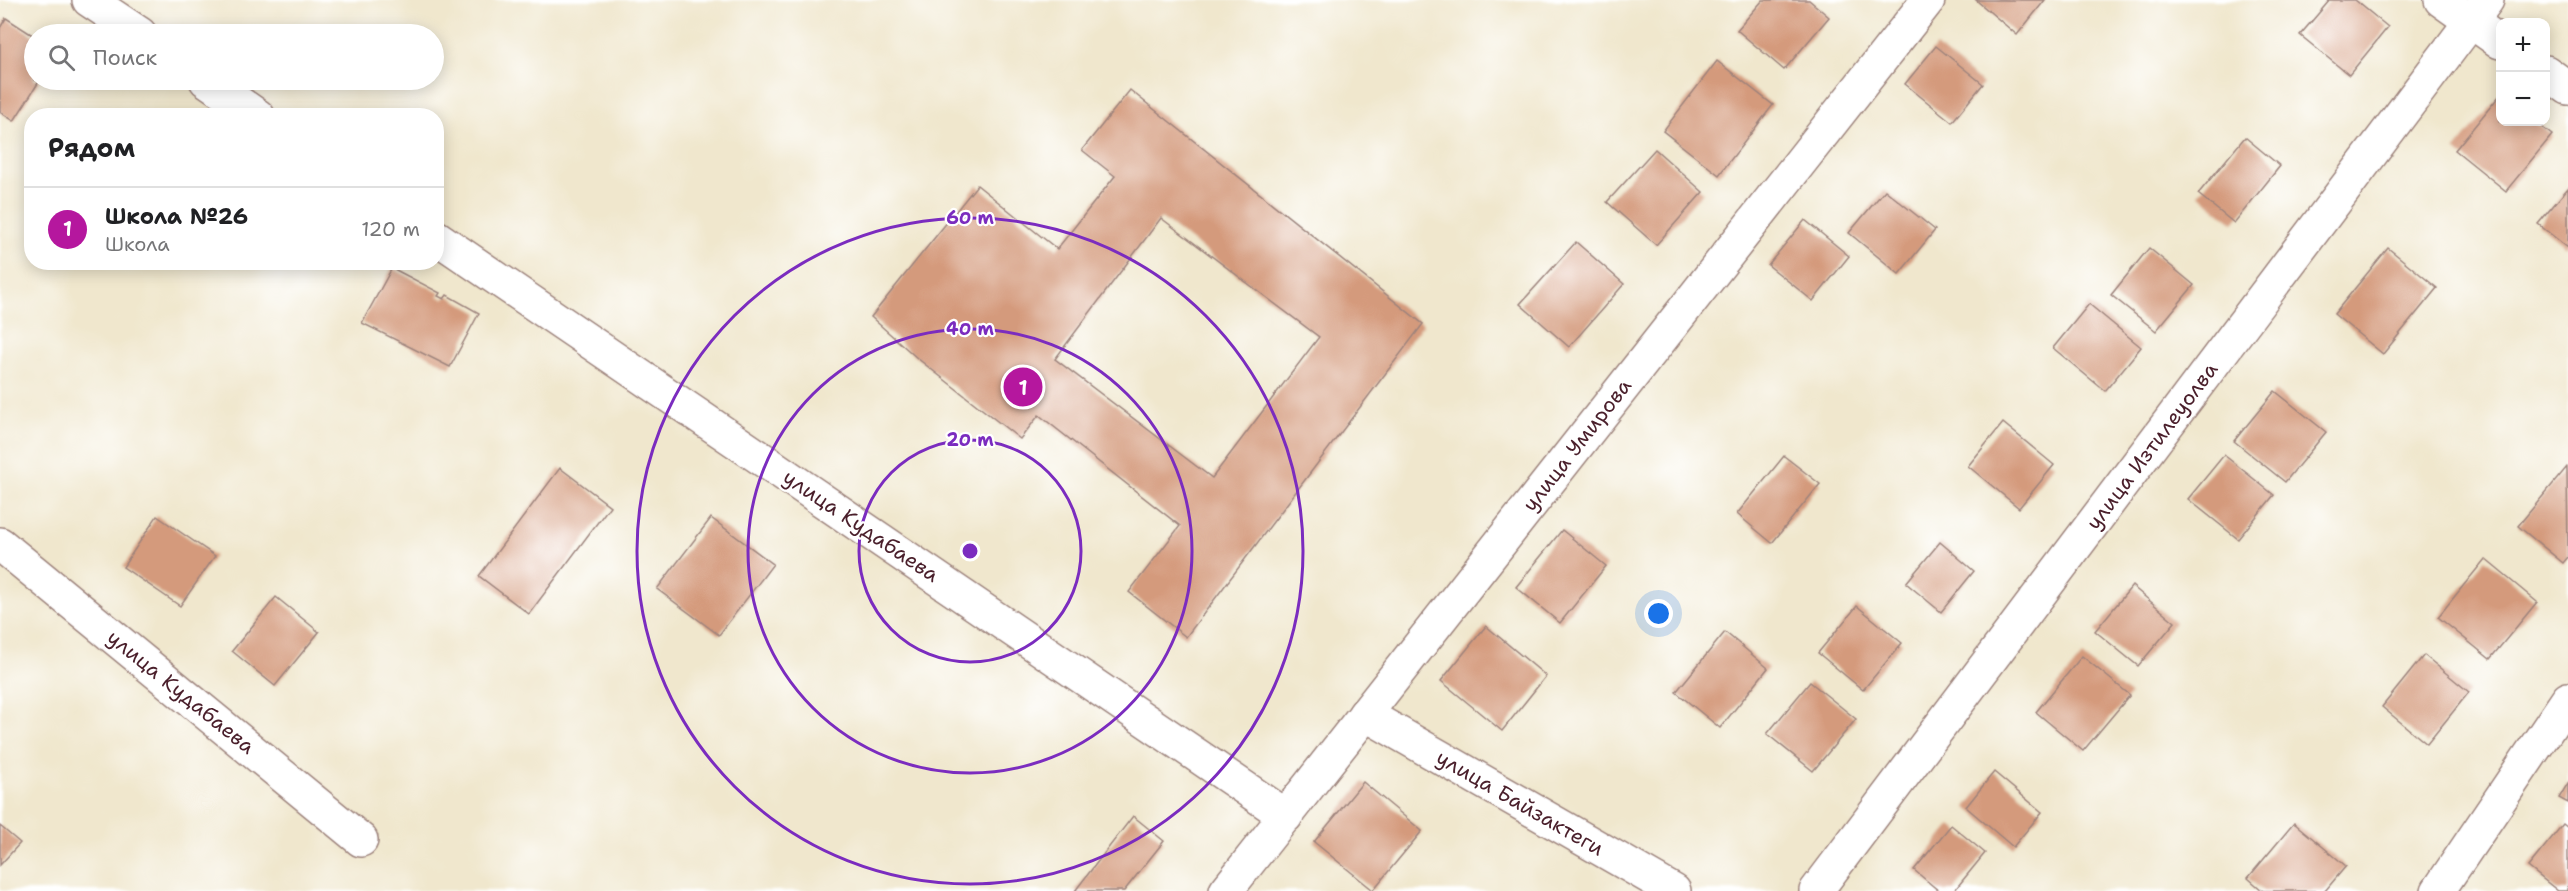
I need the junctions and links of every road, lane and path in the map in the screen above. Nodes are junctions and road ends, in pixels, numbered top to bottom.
1 (89, 0) edge
2 (1928, 0) edge
3 (2442, 0) edge
4 (2479, 11) edge
5 (125, 24) edge
6 (2496, 36) edge
7 (2550, 75) edge
8 (2568, 88) edge
9 (220, 90) edge
10 (246, 108) edge
11 (444, 242) edge
12 (0, 543) edge
13 (2568, 699) edge
14 (1365, 714) junction
15 (1286, 816) junction
16 (361, 840) dead end
17 (1226, 891) edge
18 (1674, 891) edge
19 (1816, 891) edge
20 (2438, 891) edge

1 - 5 street
2 - 14 street, улица Умирова
3 - 4 street
4 - 6 street
4 - 19 street, улица Изтилеуолва
7 - 8 street
9 - 10 street
11 - 15 street, улица Кудабаева
12 - 16 street, улица Кудабаева
13 - 20 street
14 - 15 street, улица Умирова
14 - 18 street, улица Байзактеги
15 - 17 street, улица Умирова

